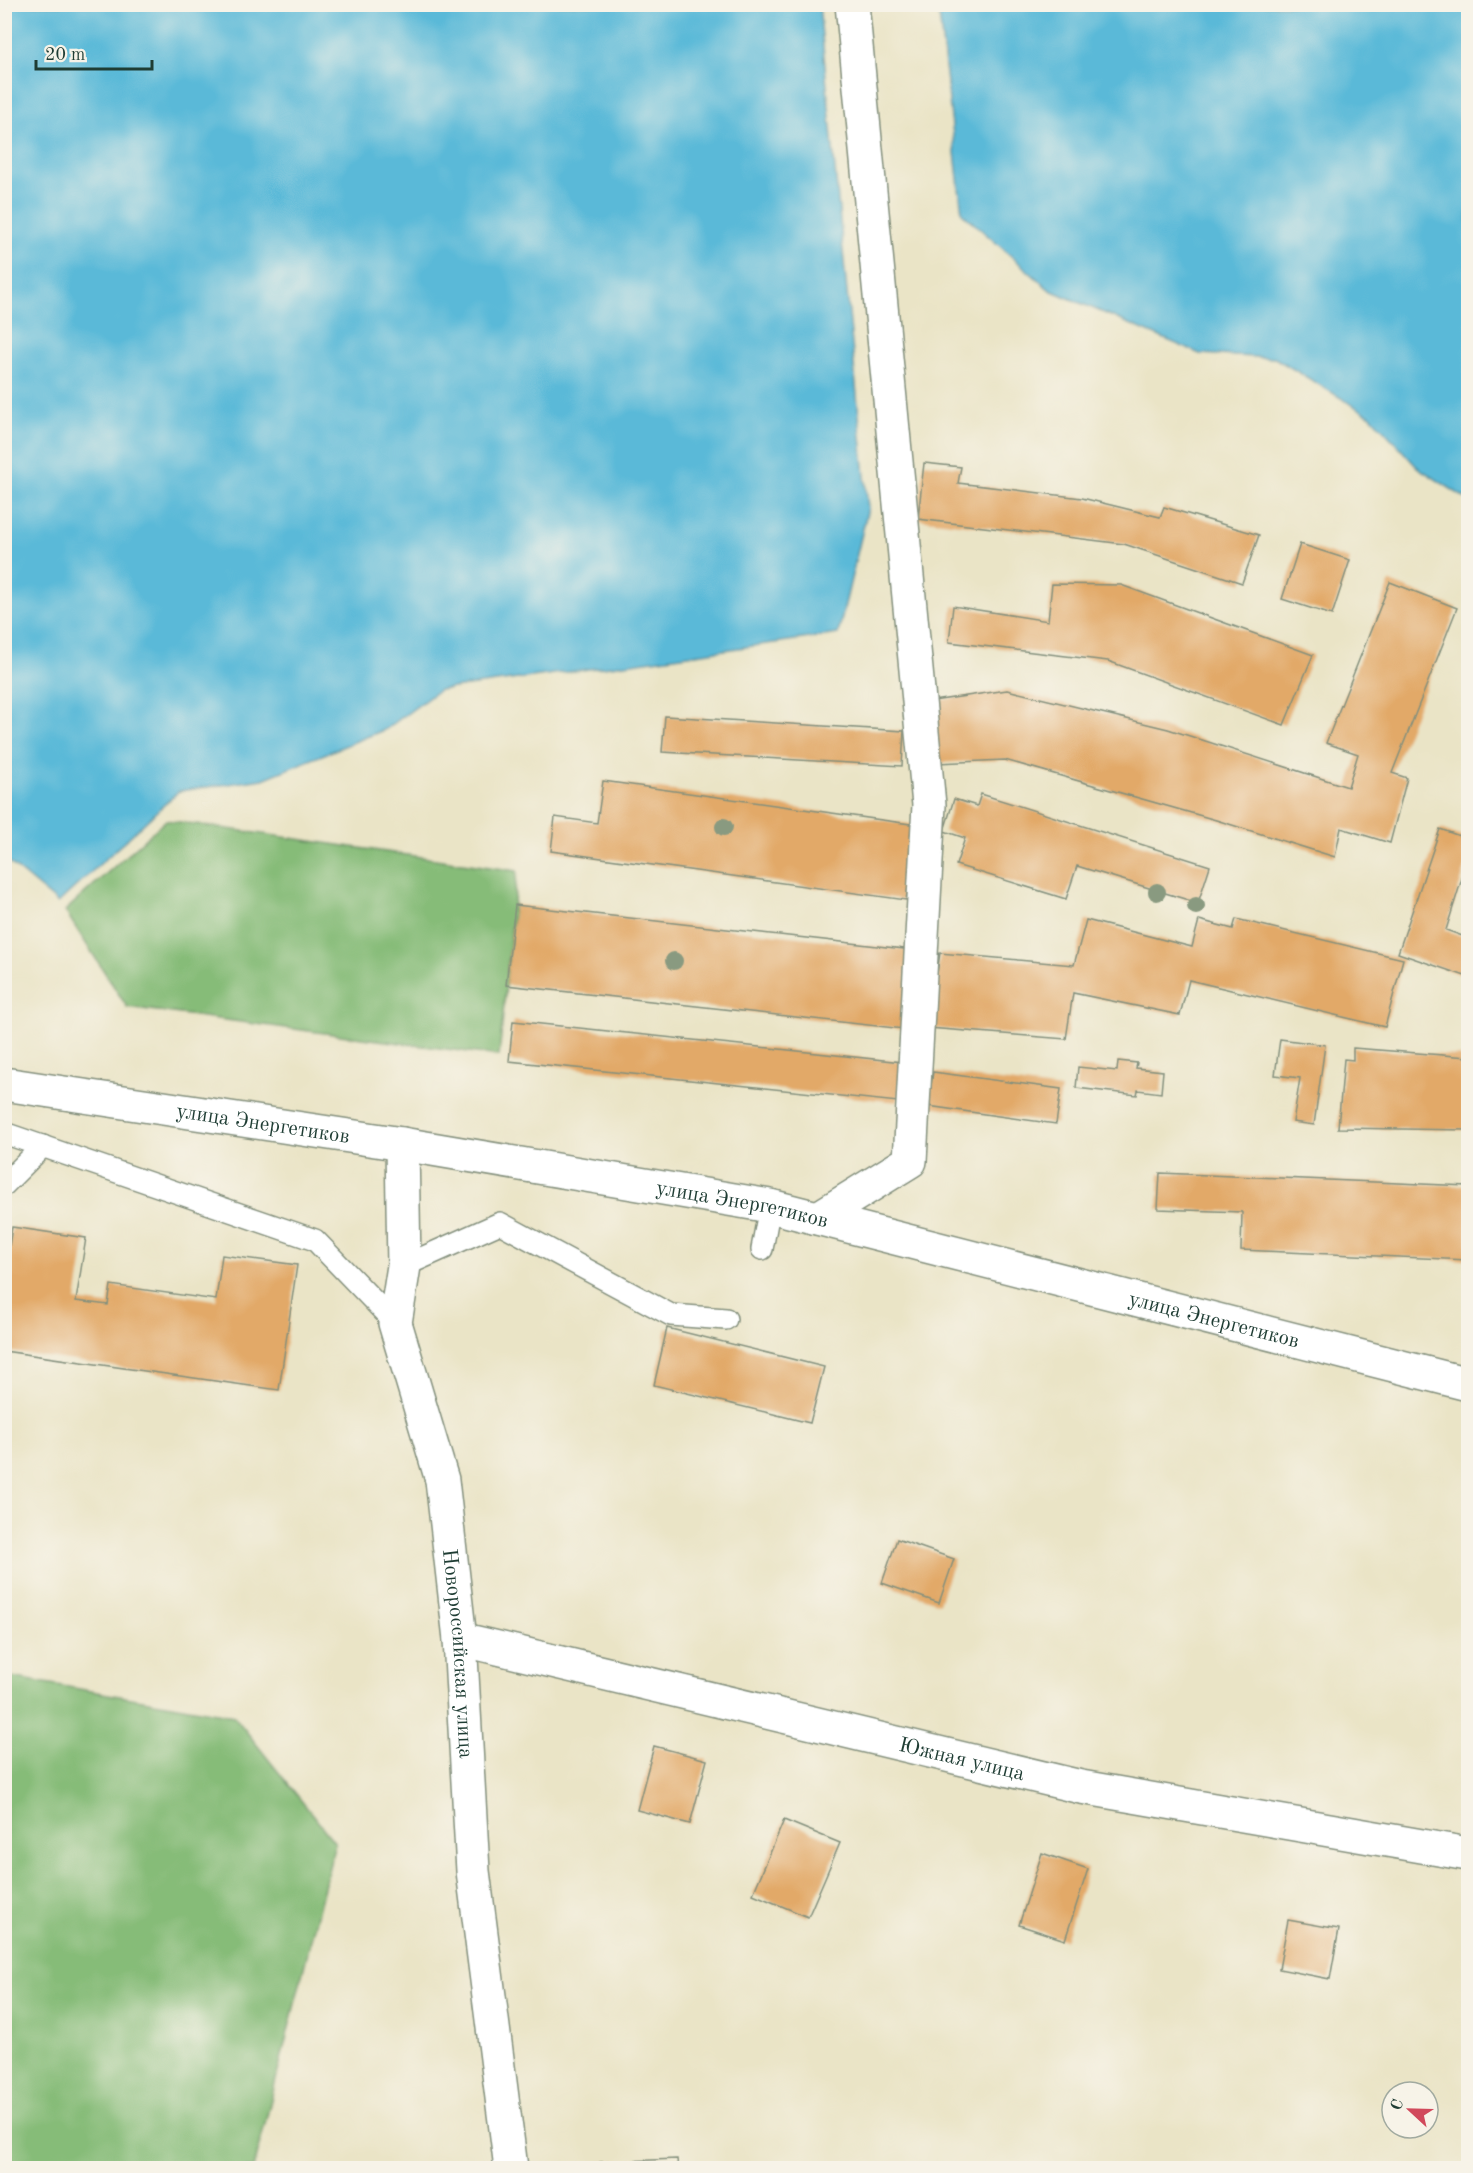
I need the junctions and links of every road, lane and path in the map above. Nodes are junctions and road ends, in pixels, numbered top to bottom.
1 (852, 4) edge
2 (4, 1084) edge
3 (4, 1133) edge
4 (402, 1144) junction
5 (43, 1146) junction
6 (4, 1185) edge
7 (770, 1206) junction
8 (818, 1218) junction
9 (762, 1249) dead end
10 (404, 1266) junction
11 (726, 1319) dead end
12 (395, 1323) junction
13 (1468, 1384) edge
14 (460, 1639) junction
15 (1468, 1854) edge
16 (511, 2169) edge

1 - 8 street
2 - 4 street, улица Энергетиков
3 - 5 lane
4 - 7 street, улица Энергетиков
4 - 10 street, Новороссийская улица
5 - 6 lane
5 - 12 lane
7 - 8 street, улица Энергетиков
7 - 9 lane
8 - 13 street, улица Энергетиков
10 - 11 lane
10 - 12 street, Новороссийская улица
12 - 14 street, Новороссийская улица
14 - 15 street, Южная улица
14 - 16 street, Новороссийская улица

